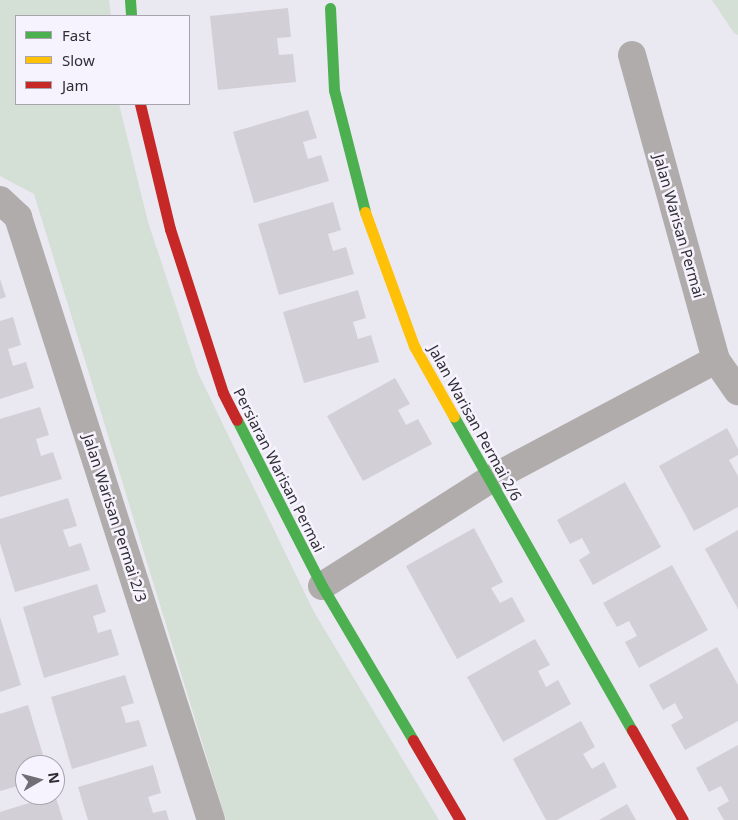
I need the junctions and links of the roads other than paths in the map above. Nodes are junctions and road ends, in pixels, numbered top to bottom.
1 (130, 0) edge
2 (330, 8) dead end
3 (131, 15) edge
4 (632, 55) dead end
5 (140, 105) edge
6 (9, 208) edge
7 (731, 377) edge
8 (489, 480) junction
9 (322, 586) junction
10 (211, 820) edge
11 (460, 820) edge
12 (683, 820) edge

1 - 3 street
2 - 8 street, Jalan Warisan Permai 2/6
4 - 7 street, Jalan Warisan Permai
5 - 9 street, Persiaran Warisan Permai
6 - 10 street, Jalan Warisan Permai 2/3
7 - 8 street
8 - 9 street
8 - 12 street, Jalan Warisan Permai 2/6
9 - 11 street, Persiaran Warisan Permai

